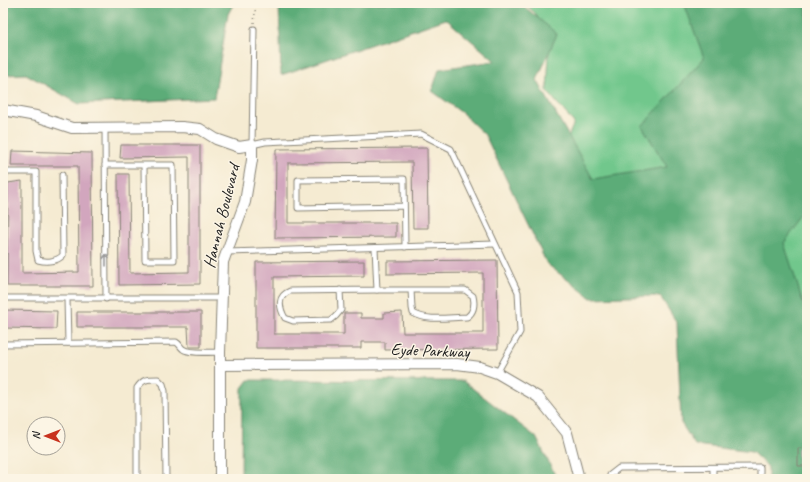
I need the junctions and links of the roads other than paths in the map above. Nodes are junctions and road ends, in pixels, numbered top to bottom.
1 (254, 29) road end
2 (3, 110) edge
3 (105, 129) junction
4 (252, 145) junction
5 (105, 165) junction
6 (144, 165) junction
7 (3, 172) edge
8 (62, 175) dead end
9 (404, 206) junction
10 (495, 244) junction
11 (405, 247) junction
12 (375, 248) junction
13 (227, 252) junction
14 (340, 290) junction
15 (377, 290) junction
16 (411, 290) junction
17 (3, 298) edge
18 (222, 298) junction
19 (67, 299) junction
20 (106, 299) junction
21 (68, 343) junction
22 (3, 344) edge
23 (220, 352) junction
24 (220, 365) junction
25 (497, 373) junction
26 (713, 468) junction
27 (137, 479) edge
28 (166, 479) edge
29 (220, 479) edge
30 (579, 479) edge
31 (610, 479) edge
32 (713, 479) edge
33 (760, 479) edge

1 - 4 lane
2 - 3 street, Hannah Boulevard
3 - 4 street, Hannah Boulevard
3 - 5 lane
4 - 10 lane
4 - 13 street, Hannah Boulevard
5 - 6 lane
20 -> 5 lane
6 - 6 lane
7 - 8 lane
9 - 9 lane
9 - 11 lane
10 - 11 lane
10 - 25 lane
11 - 12 lane
12 - 13 lane
12 - 15 lane
13 - 18 street, Hannah Boulevard
14 - 14 lane
14 - 15 lane
15 - 16 lane
16 - 16 lane
17 - 19 lane
18 - 20 lane
18 - 23 street, Hannah Boulevard
19 - 20 lane
19 - 21 lane
21 - 22 lane
21 - 23 lane
23 - 24 street, Hannah Boulevard
24 - 25 street, Eyde Parkway
24 - 29 street, Hannah Boulevard
25 - 30 street, Eyde Parkway
26 - 31 lane
26 - 32 lane
26 - 33 lane
27 - 28 lane

